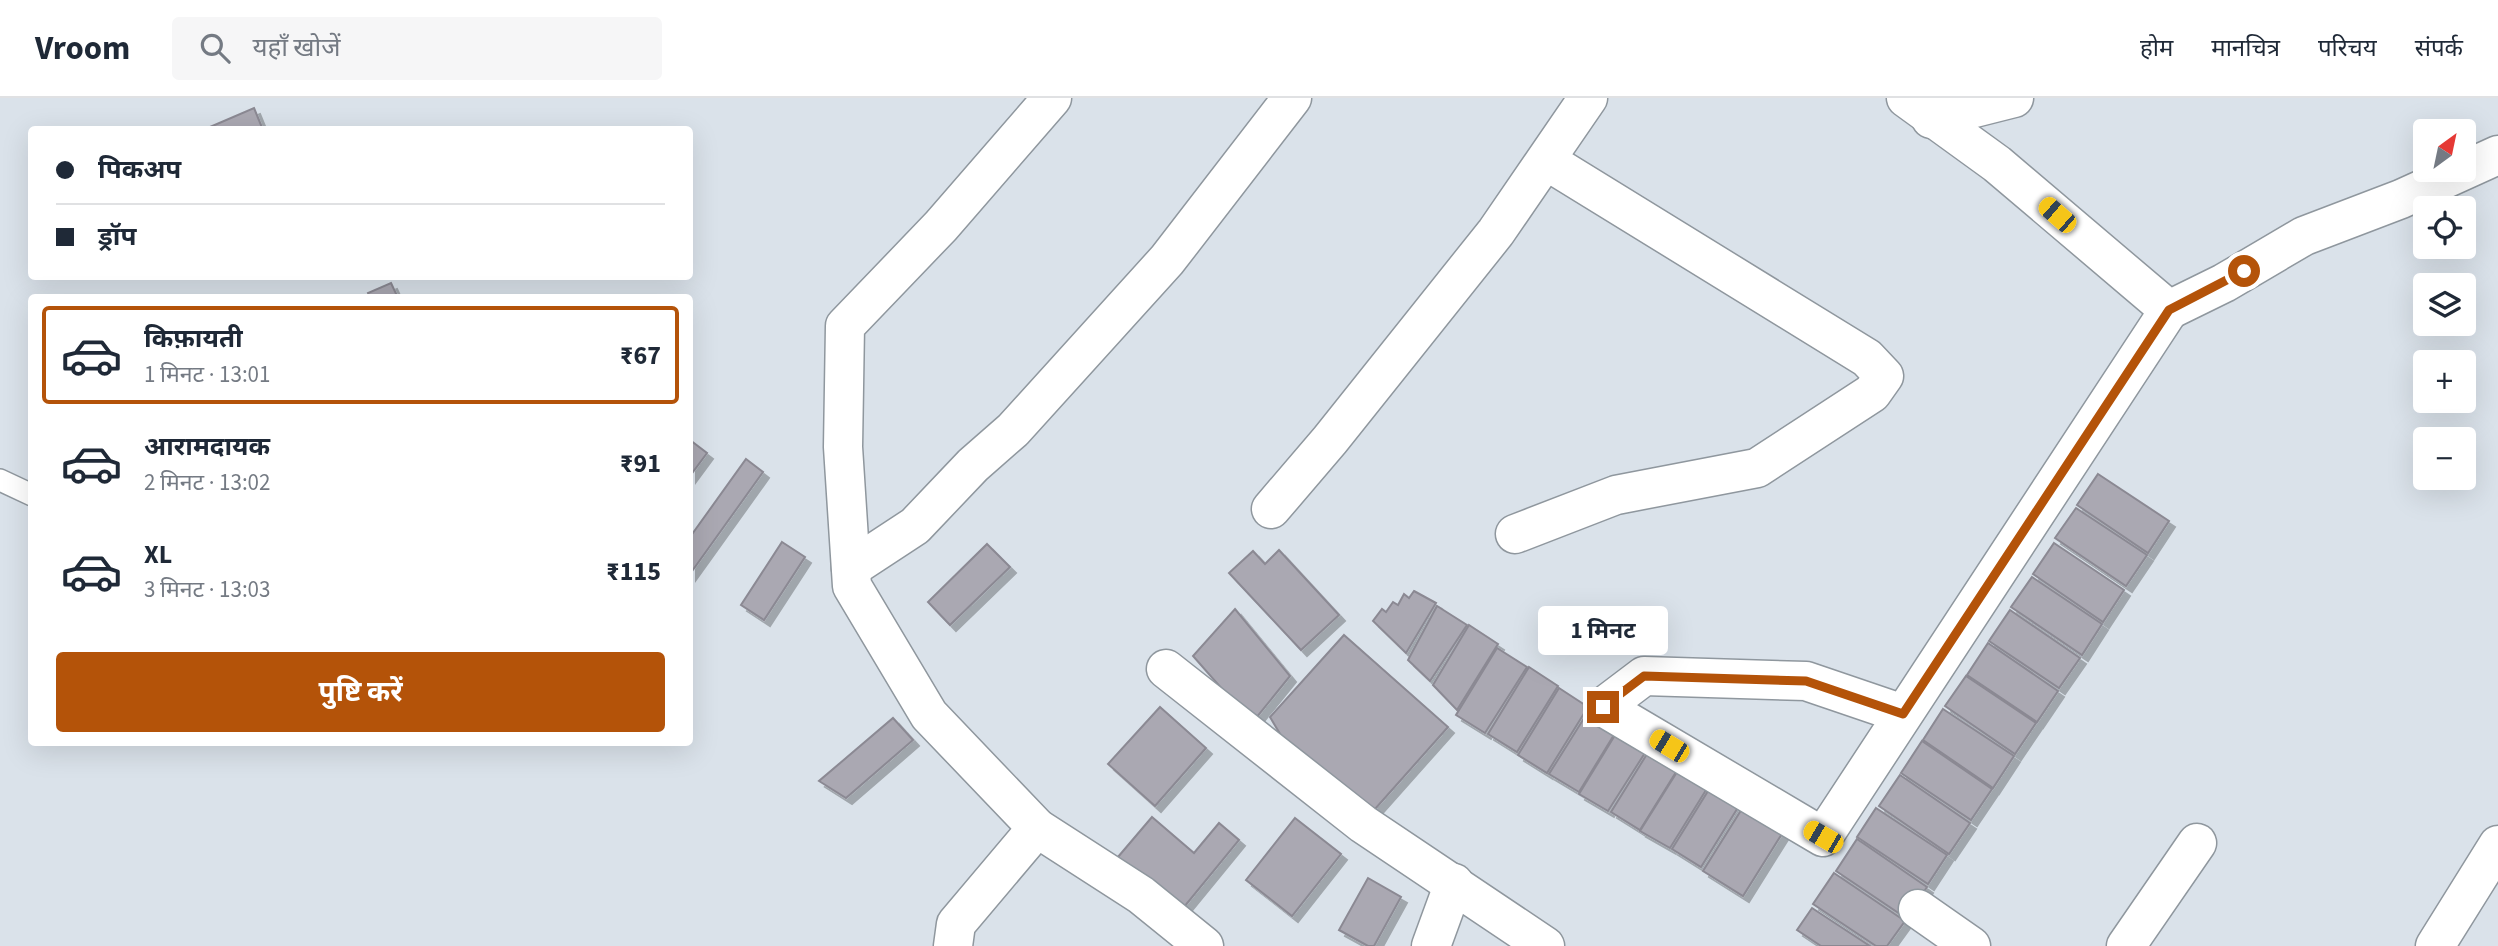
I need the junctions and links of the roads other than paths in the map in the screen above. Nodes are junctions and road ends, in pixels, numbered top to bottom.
1 (1052, 98) edge
2 (1292, 98) edge
3 (1588, 98) edge
4 (2014, 98) edge
5 (1919, 108) edge
6 (2498, 155) edge
7 (1547, 161) junction
8 (2169, 310) junction
9 (0, 480) edge
10 (28, 493) edge
11 (1271, 509) dead end
12 (1515, 534) dead end
13 (851, 568) junction
14 (1166, 669) dead end
15 (1903, 714) junction
16 (1037, 828) junction
17 (2197, 843) dead end
18 (2498, 845) edge
19 (1454, 883) junction
20 (1918, 909) dead end
21 (953, 946) edge
22 (1204, 946) edge
23 (1431, 946) edge
24 (1545, 946) edge
25 (1971, 946) edge
26 (2126, 946) edge
27 (2435, 946) edge

1 - 13 street
2 - 13 street
3 - 7 street
4 - 5 street
5 - 8 street
6 - 8 street
7 - 11 street
7 - 12 street
8 - 15 street
9 - 10 lane
13 - 16 street
14 - 19 street
15 - 15 street
16 - 21 street
16 - 22 street
17 - 26 street
18 - 27 street
19 - 23 street
19 - 24 street
20 - 25 street

